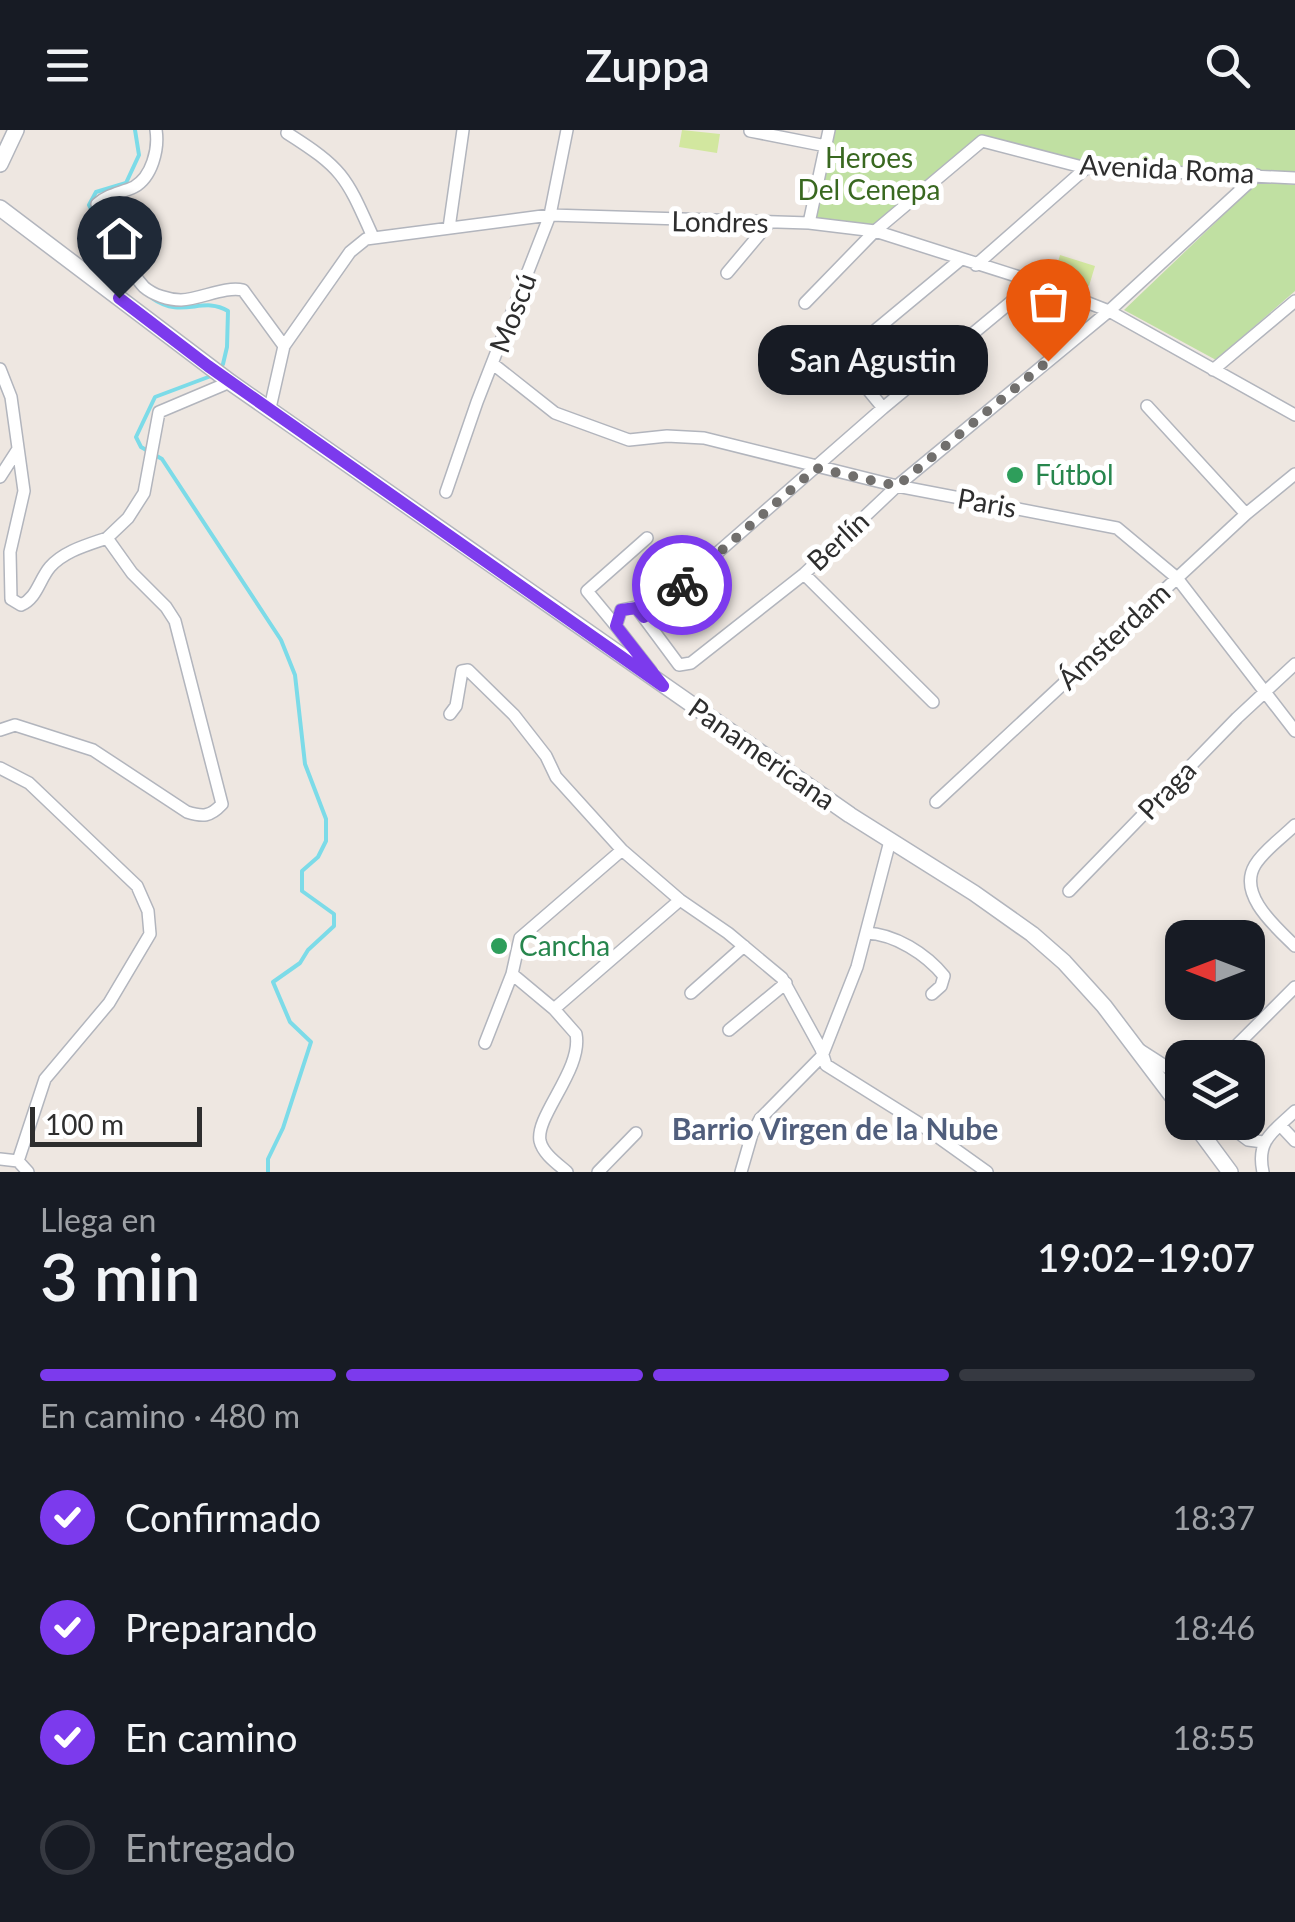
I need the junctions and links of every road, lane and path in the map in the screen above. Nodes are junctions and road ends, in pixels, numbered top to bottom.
1 (16, 130) edge
2 (156, 130) edge
3 (462, 130) edge
4 (567, 130) edge
5 (829, 130) edge
6 (750, 131) edge
7 (287, 134) dead end
8 (826, 146) junction
9 (0, 164) edge
10 (1086, 168) junction
11 (1258, 174) junction
12 (1295, 178) edge
13 (0, 208) edge
14 (550, 215) junction
15 (769, 222) junction
16 (809, 223) junction
17 (449, 228) junction
18 (875, 231) junction
19 (373, 237) junction
20 (960, 260) junction
21 (976, 265) junction
22 (727, 273) dead end
23 (1035, 282) junction
24 (1295, 301) edge
25 (805, 303) dead end
26 (1109, 310) junction
27 (284, 346) junction
28 (493, 364) junction
29 (0, 369) edge
30 (1213, 370) junction
31 (230, 382) junction
32 (1146, 406) dead end
33 (270, 408) junction
34 (883, 408) junction
35 (1295, 415) edge
36 (18, 449) junction
37 (816, 468) junction
38 (1295, 474) edge
39 (0, 477) edge
40 (897, 486) junction
41 (446, 492) dead end
42 (1246, 514) junction
43 (107, 538) junction
44 (646, 538) dead end
45 (804, 574) junction
46 (1176, 578) junction
47 (644, 617) junction
48 (616, 626) junction
49 (1295, 664) edge
50 (663, 686) junction
51 (1267, 691) junction
52 (933, 702) dead end
53 (450, 714) dead end
54 (0, 730) edge
55 (1295, 731) edge
56 (0, 768) edge
57 (936, 802) dead end
58 (1295, 825) edge
59 (890, 841) junction
60 (622, 850) junction
61 (1069, 892) dead end
62 (680, 900) junction
63 (866, 933) junction
64 (744, 946) junction
65 (1295, 946) edge
66 (512, 974) junction
67 (786, 983) junction
68 (1295, 987) edge
69 (690, 993) dead end
70 (932, 994) dead end
71 (554, 1009) junction
72 (729, 1030) dead end
73 (1242, 1040) edge
74 (486, 1044) dead end
75 (1136, 1047) junction
76 (822, 1056) junction
77 (1165, 1066) edge
78 (1165, 1086) edge
79 (1295, 1111) edge
80 (1280, 1125) junction
81 (636, 1133) dead end
82 (1206, 1140) edge
83 (1248, 1140) edge
84 (1295, 1141) edge
85 (1264, 1142) junction
86 (0, 1159) edge
87 (18, 1161) junction
88 (28, 1172) edge
89 (567, 1172) edge
90 (598, 1172) edge
91 (741, 1172) edge
92 (987, 1172) edge
93 (1230, 1172) edge
94 (1263, 1172) edge

1 - 9 main road
2 - 27 street
3 - 17 street
4 - 14 street, Moscú
5 - 8 street
6 - 8 street
7 - 19 street
8 - 16 street
10 - 11 street, Avenida Roma
10 - 18 street, Avenida Roma
10 - 21 street
11 - 12 street, Avenida Roma
11 - 26 street, Berlín
13 - 31 main road, Panamericana
14 - 15 street, Londres
14 - 17 street, Londres
14 - 28 street, Moscú
15 - 16 street, Londres
15 - 22 street
16 - 18 street, Londres
17 - 19 street, Londres
18 - 20 street, Londres
18 - 25 street
19 - 27 street
20 - 21 street, Londres
20 - 34 street
21 - 23 street, Londres
23 - 26 street, Londres
23 - 34 street
24 - 30 street
26 - 30 street, Londres
26 - 40 street, Berlín
27 - 33 street
28 - 37 street, Paris
28 - 41 street, Moscú
29 - 36 street
30 - 35 street, Londres
31 - 33 main road, Panamericana
31 - 43 street
32 - 42 street
33 - 50 main road, Panamericana
34 - 37 street
36 - 39 street
36 - 43 street
37 - 40 street, Paris
37 - 47 street
38 - 42 street, Ámsterdam
40 - 45 street, Berlín
40 - 46 street, Paris
42 - 46 street, Ámsterdam
43 - 54 street
44 - 48 street
45 - 47 street, Berlín
45 - 52 street
46 - 51 street, Paris
46 - 57 street, Ámsterdam
47 - 48 street
48 - 50 street
49 - 51 street, Praga
50 - 59 main road, Panamericana
51 - 55 street, Paris
51 - 61 street, Praga
53 - 60 street
56 - 87 street
58 - 65 street
59 - 63 street
59 - 75 main road, Panamericana
60 - 62 street
60 - 66 street
62 - 64 street
62 - 71 street
63 - 70 street
63 - 76 street
64 - 67 street
64 - 69 street
66 - 71 street
66 - 74 street
67 - 72 street
67 - 76 street
68 - 73 street
71 - 89 street
75 - 77 street
75 - 78 main road, Panamericana
76 - 91 street
76 - 92 street
79 - 80 street
80 - 84 street
80 - 85 street
81 - 90 street
82 - 93 main road
83 - 85 street
85 - 94 street
86 - 87 street
87 - 88 street

